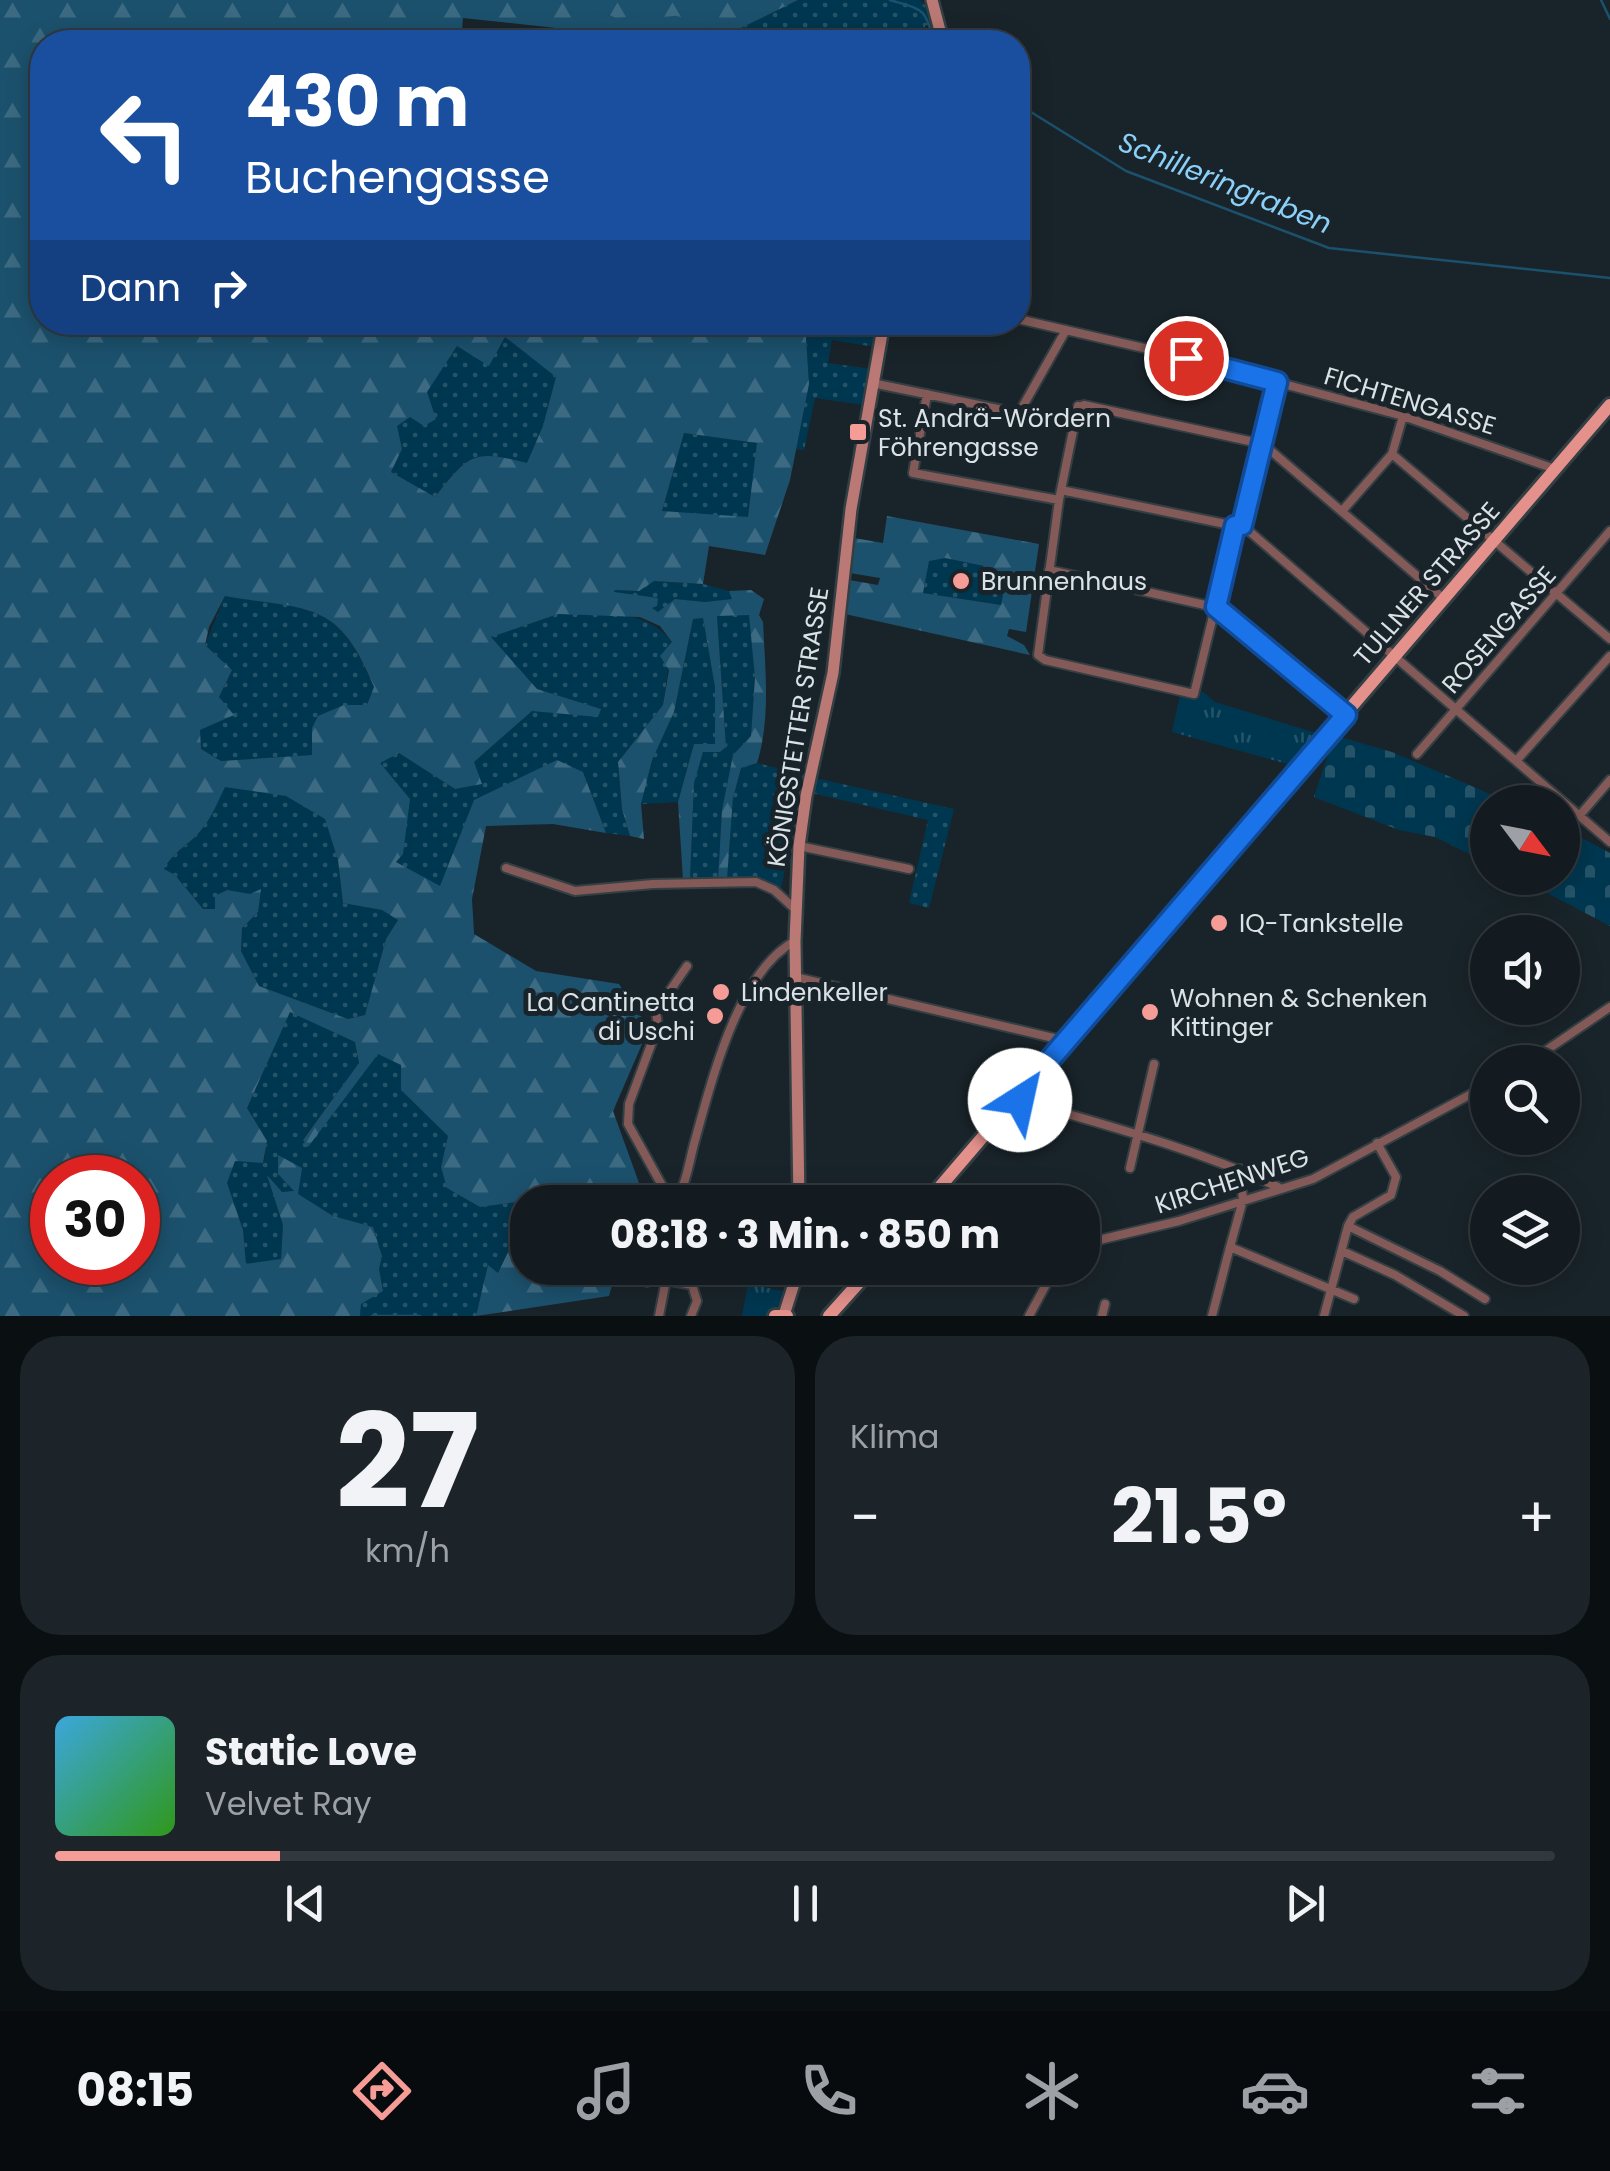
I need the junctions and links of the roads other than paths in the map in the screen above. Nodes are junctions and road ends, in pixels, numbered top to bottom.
1 (932, 0) edge
2 (940, 30) edge
3 (1030, 322) edge
4 (1066, 330) junction
5 (881, 335) edge
6 (1277, 382) junction
7 (872, 383) junction
8 (927, 394) junction
9 (1610, 405) edge
10 (1078, 406) junction
11 (1018, 413) junction
12 (1402, 416) junction
13 (1263, 444) junction
14 (1392, 454) junction
15 (1555, 469) junction
16 (1061, 490) junction
17 (1059, 500) junction
18 (1343, 510) junction
19 (1238, 526) junction
20 (1610, 532) edge
21 (1494, 541) junction
22 (1049, 570) junction
23 (1556, 594) junction
24 (1444, 599) junction
25 (1216, 607) junction
26 (1610, 639) edge
27 (1395, 656) junction
28 (1610, 656) edge
29 (1456, 710) junction
30 (1346, 715) junction
31 (1417, 754) dead end
32 (1516, 761) junction
33 (1610, 780) edge
34 (1544, 785) edge
35 (1580, 815) joint
36 (1610, 842) edge
37 (798, 846) junction
38 (506, 868) dead end
39 (908, 869) dead end
40 (795, 909) junction
41 (795, 942) junction
42 (687, 966) dead end
43 (795, 978) junction
44 (1610, 1006) edge
45 (1066, 1041) junction
46 (1554, 1045) edge
47 (1154, 1064) dead end
48 (1470, 1094) edge
49 (1016, 1099) junction
50 (1139, 1134) junction
51 (1378, 1144) junction
52 (1130, 1168) dead end
53 (1240, 1169) junction
54 (662, 1185) edge
55 (681, 1185) edge
56 (798, 1185) edge
57 (942, 1185) edge
58 (1278, 1187) junction
59 (1243, 1200) junction
60 (1348, 1226) junction
61 (1100, 1240) edge
62 (1230, 1247) junction
63 (1342, 1252) junction
64 (665, 1285) edge
65 (692, 1285) edge
66 (794, 1285) edge
67 (857, 1285) edge
68 (1045, 1285) edge
69 (1331, 1290) junction
70 (1486, 1298) dead end
71 (1354, 1299) dead end
72 (1105, 1304) dead end
73 (659, 1316) edge
74 (692, 1316) edge
75 (776, 1316) edge
76 (785, 1316) edge
77 (830, 1316) edge
78 (1029, 1316) edge
79 (1102, 1316) edge
80 (1212, 1316) edge
81 (1324, 1316) edge
82 (1464, 1316) edge

1 - 2 main road
3 - 4 street, FICHTENGASSE
4 - 6 street, FICHTENGASSE
4 - 11 street
5 - 7 main road, KÖNIGSTETTER STRASSE
6 - 12 street, FICHTENGASSE
6 - 13 street
7 - 8 street
7 - 37 main road, KÖNIGSTETTER STRASSE
8 - 11 street
8 - 17 street
9 - 15 main road, TULLNER STRASSE
10 - 11 street
10 - 13 street
10 - 16 street
12 - 14 street
12 - 15 street, FICHTENGASSE
13 - 18 street
13 - 19 street
14 - 18 street
14 - 21 street
15 - 21 main road, TULLNER STRASSE
16 - 17 street
16 - 19 street
17 - 22 street
18 - 24 street
19 - 25 street
19 - 27 street
20 - 23 street, ROSENGASSE
21 - 23 street
21 - 24 main road, TULLNER STRASSE
22 - 25 street
22 - 25 street
23 - 26 street
23 - 29 street, ROSENGASSE
24 - 27 main road, TULLNER STRASSE
25 - 30 street
27 - 29 street
27 - 30 main road, TULLNER STRASSE
28 - 32 street
29 - 31 street, ROSENGASSE
29 - 32 street
30 - 45 main road, TULLNER STRASSE
32 - 34 street
33 - 35 street
35 - 36 street
37 - 39 street
37 - 40 main road, KÖNIGSTETTER STRASSE
38 - 40 street
40 - 41 main road, KÖNIGSTETTER STRASSE
41 - 43 main road, KÖNIGSTETTER STRASSE
41 - 55 street
42 - 54 street
43 - 45 street
43 - 56 main road, KÖNIGSTETTER STRASSE
44 - 46 street
45 - 49 main road, TULLNER STRASSE
47 - 50 street
48 - 51 street, KIRCHENWEG
49 - 50 street
49 - 57 main road, TULLNER STRASSE
50 - 52 street
50 - 53 street
51 - 58 street, KIRCHENWEG
51 - 60 street
53 - 58 street
53 - 59 street
58 - 59 street, KIRCHENWEG
59 - 61 street, KIRCHENWEG
59 - 62 street
60 - 63 street
60 - 70 street
62 - 69 street
62 - 80 street
63 - 69 street
63 - 82 street
64 - 73 street
65 - 74 street
66 - 76 main road
67 - 77 main road
68 - 78 street
69 - 71 street
69 - 81 street
72 - 79 street
75 - 76 main road

